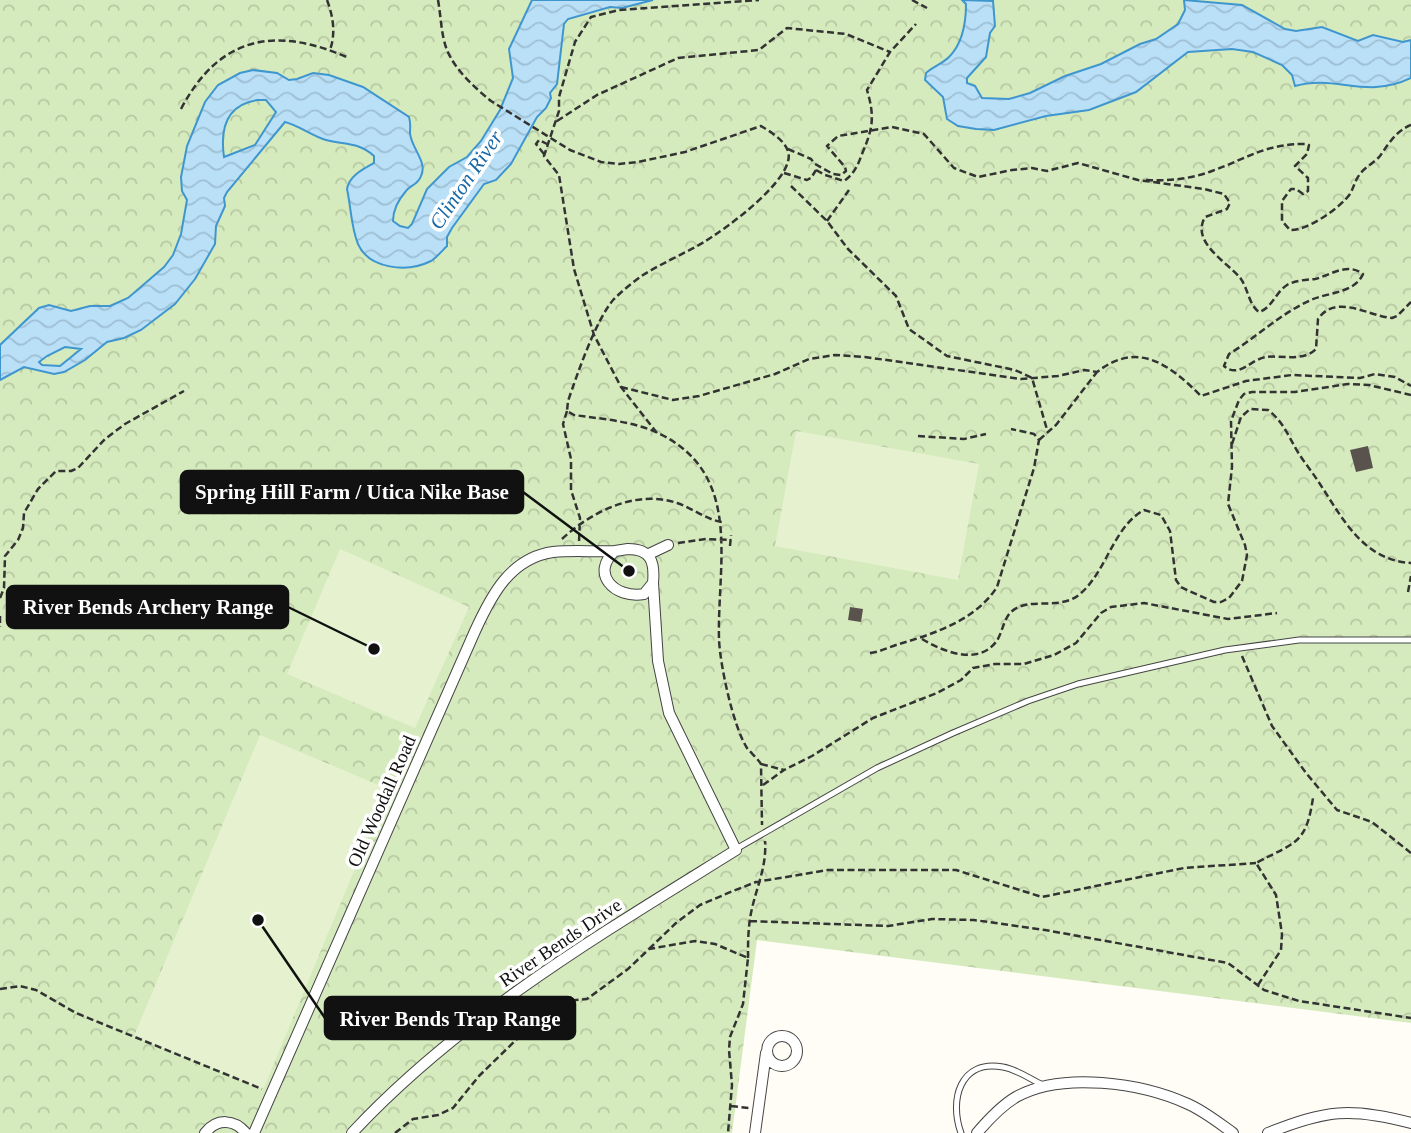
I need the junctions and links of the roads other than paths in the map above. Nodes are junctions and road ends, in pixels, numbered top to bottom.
1 (668, 545) road end
2 (593, 551) junction
3 (615, 551) junction
4 (649, 554) junction
5 (606, 566) junction
6 (653, 583) junction
7 (640, 594) junction
8 (655, 602) junction
9 (1411, 640) edge
10 (736, 850) junction
11 (766, 1051) junction
12 (786, 1066) junction
13 (764, 1076) junction
14 (1045, 1086) junction
15 (1411, 1123) edge
16 (249, 1130) edge
17 (205, 1133) edge
18 (352, 1133) edge
19 (755, 1133) edge
20 (961, 1133) edge
21 (976, 1133) edge
22 (1233, 1133) edge
23 (1268, 1133) edge

1 - 4 street
2 - 3 street, Old Woodall Road
2 - 5 street
2 - 16 street, Old Woodall Road
3 - 4 street, Old Woodall Road
3 - 5 street
4 - 6 street
5 - 7 street
6 - 7 street
6 - 8 street
7 - 8 street
8 - 10 street
9 - 10 lane
10 - 18 street, River Bends Drive
11 - 12 street
11 - 12 street
11 - 13 street
12 - 13 street
13 - 19 street
14 - 20 lane
14 - 21 street
14 - 22 street
15 - 23 street
16 - 17 street, Old Woodall Road

